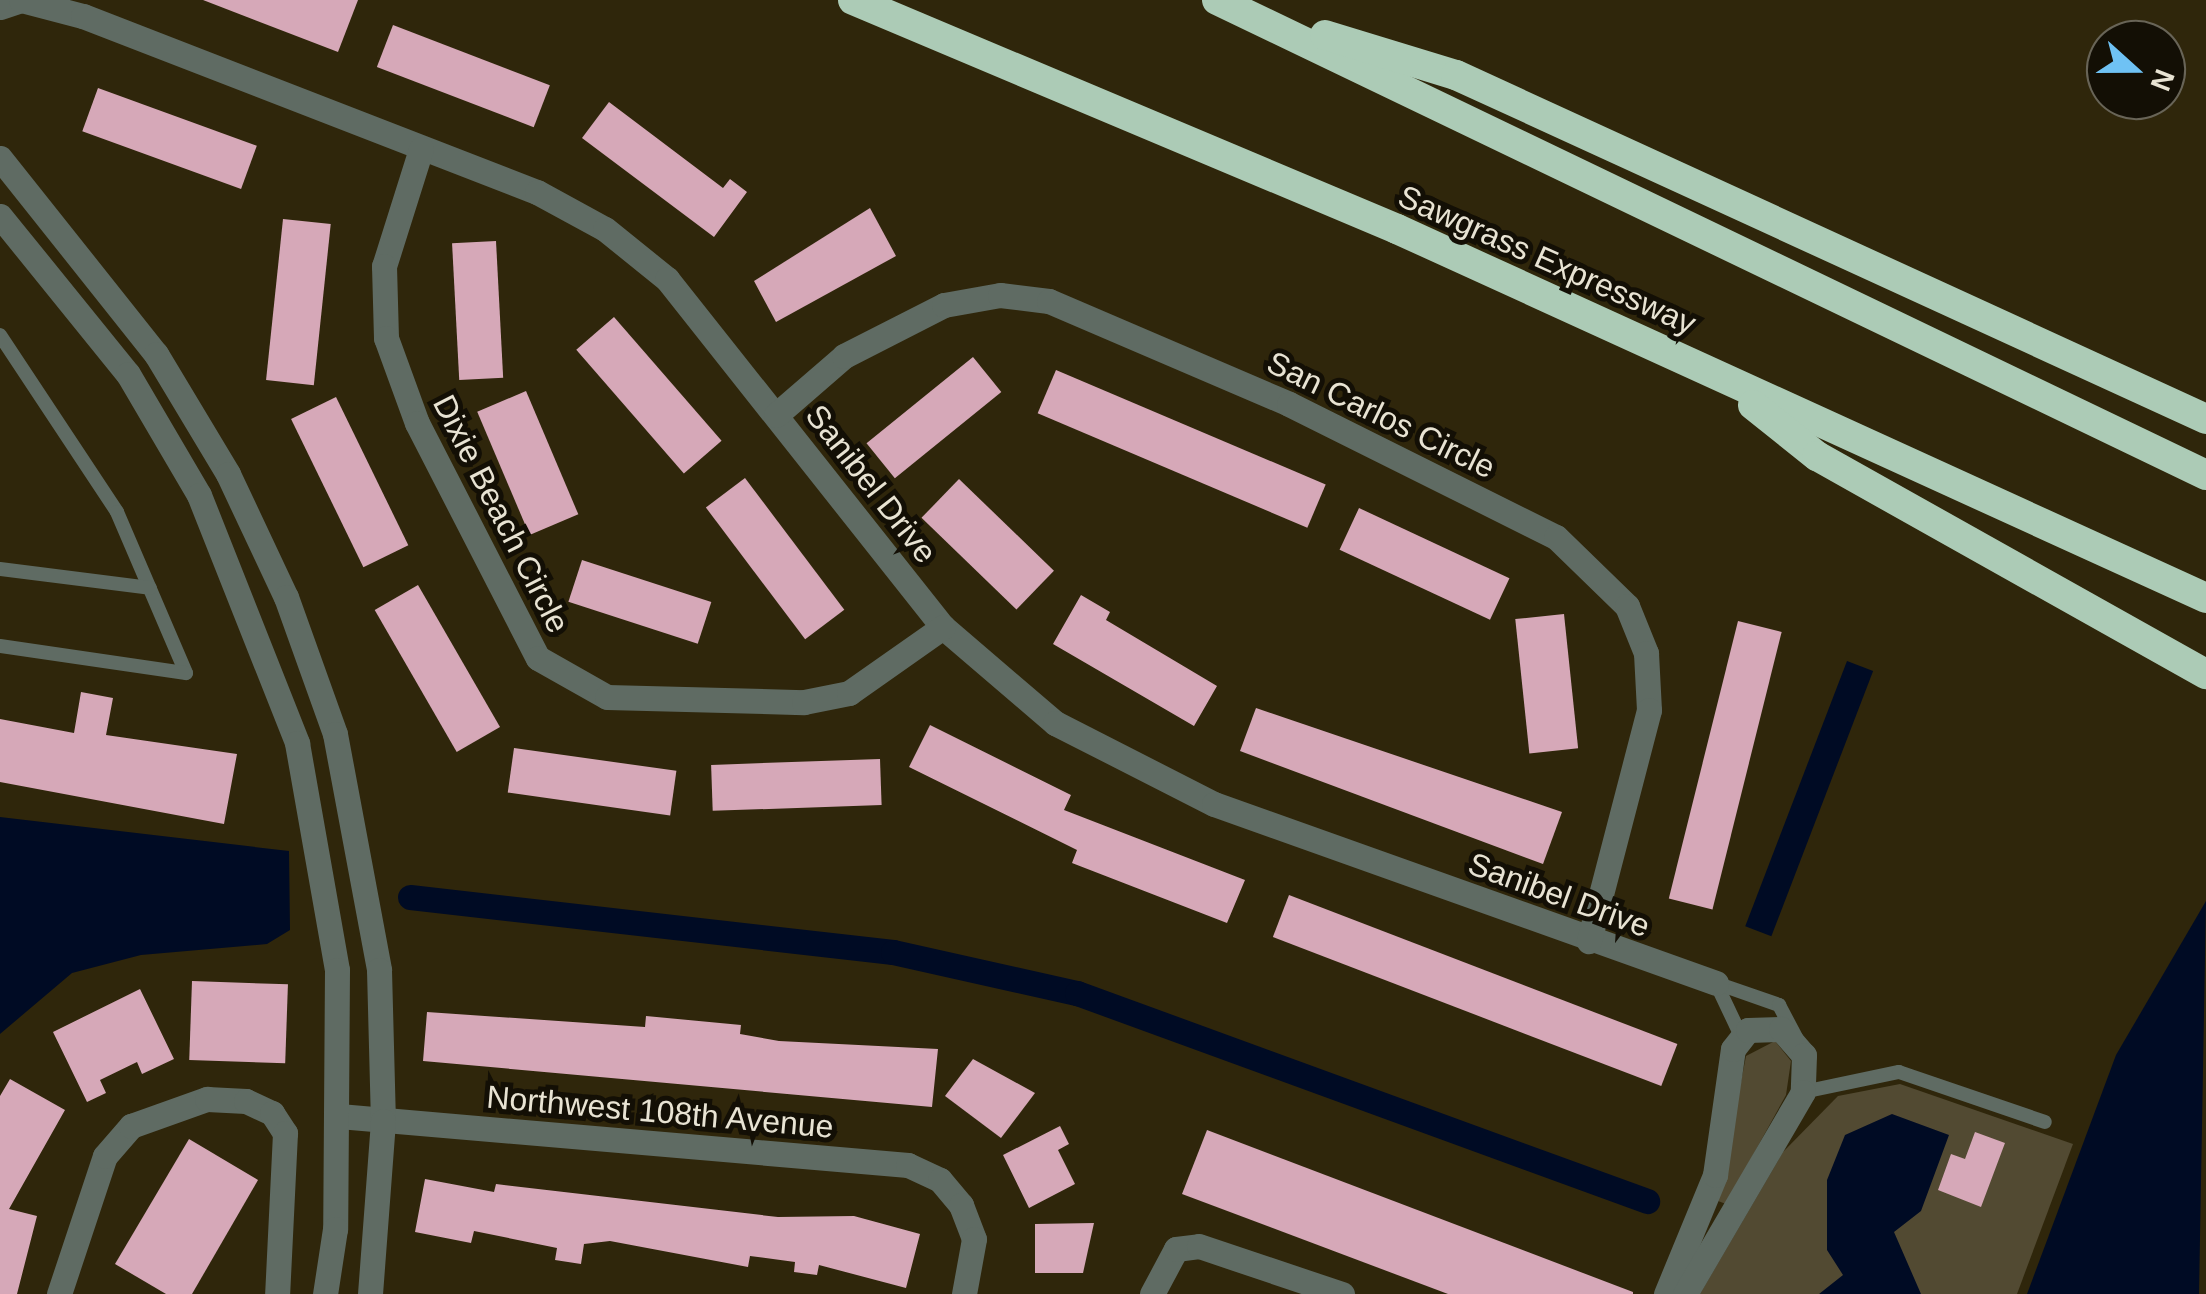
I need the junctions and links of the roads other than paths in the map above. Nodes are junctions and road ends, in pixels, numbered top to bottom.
1 (853, 0) edge
2 (1217, 0) edge
3 (0, 6) edge
4 (1278, 25) junction
5 (421, 149) junction
6 (0, 158) edge
7 (0, 216) edge
8 (0, 335) edge
9 (1712, 372) junction
10 (776, 415) junction
11 (2206, 419) edge
12 (2206, 475) edge
13 (0, 570) edge
14 (150, 588) junction
15 (2206, 598) edge
16 (943, 626) junction
17 (0, 646) edge
18 (2206, 674) edge
19 (1589, 942) junction
20 (1716, 983) junction
21 (1740, 1036) junction
22 (1798, 1042) junction
23 (1803, 1092) junction
24 (339, 1116) junction
25 (383, 1121) junction
26 (2045, 1122) dead end
27 (59, 1294) edge
28 (277, 1294) edge
29 (325, 1294) edge
30 (370, 1294) edge
31 (964, 1294) edge
32 (1152, 1294) edge
33 (1342, 1294) edge
34 (1666, 1294) edge
35 (1685, 1294) edge

1 - 9 highway, Sawgrass Expressway
2 - 4 highway
3 - 5 street, Sanibel Drive
4 - 11 highway
4 - 12 highway
5 - 10 street, Sanibel Drive
5 - 16 street, Dixie Beach Circle
6 - 25 street
7 - 24 street
8 - 14 lane
9 - 15 highway, Sawgrass Expressway
9 - 18 highway
10 - 16 street, Sanibel Drive
10 - 19 street, San Carlos Circle
13 - 14 lane
14 - 17 lane
16 - 19 street, Sanibel Drive
19 - 20 street, Sanibel Drive
20 - 21 lane
20 - 22 lane, Sanibel Drive
21 - 22 street
21 - 34 street
22 - 23 street
23 - 26 lane
23 - 35 street
24 - 25 street, Northwest 108th Avenue
24 - 29 street
25 - 30 street
25 - 31 street, Northwest 108th Avenue
27 - 28 street
32 - 33 street

